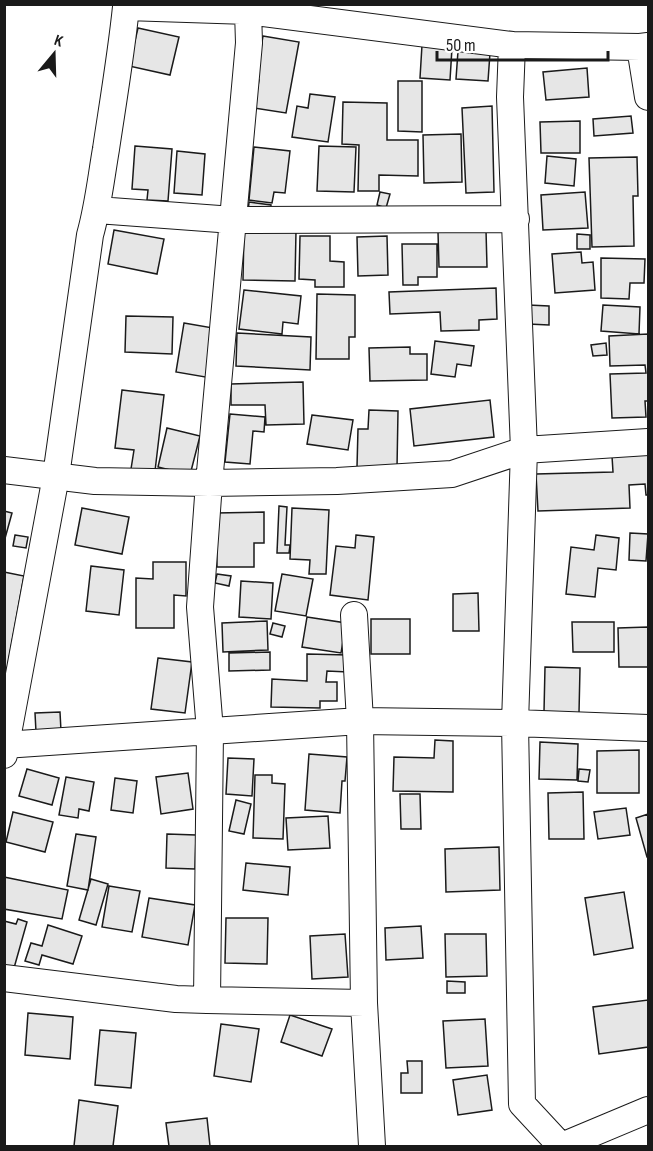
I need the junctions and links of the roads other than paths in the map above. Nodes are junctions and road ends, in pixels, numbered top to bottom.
1 (248, 12) junction
2 (512, 45) junction
3 (644, 47) edge
4 (648, 97) edge
5 (97, 210) junction
6 (516, 219) junction
7 (233, 220) junction
8 (648, 442) edge
9 (524, 450) junction
10 (4, 470) edge
11 (56, 477) junction
12 (208, 483) junction
13 (354, 615) dead end
14 (360, 721) junction
15 (515, 723) junction
16 (648, 728) edge
17 (210, 731) junction
18 (5, 748) edge
19 (4, 978) edge
20 (207, 1000) junction
21 (364, 1003) junction
22 (648, 1110) edge
23 (372, 1146) edge
24 (562, 1146) edge

1 - 2 street
1 - 5 street
1 - 7 street
2 - 3 street
2 - 6 street
3 - 4 street
5 - 7 street
5 - 11 street
6 - 7 street
6 - 9 street
7 - 12 street
8 - 9 street
9 - 12 street
9 - 15 street
10 - 11 street
11 - 12 street
11 - 18 street
12 - 17 street
13 - 14 street
14 - 15 street
14 - 17 street
14 - 21 street
15 - 16 street
15 - 24 street
17 - 18 street
17 - 20 street
19 - 20 street
20 - 21 street
21 - 23 street
22 - 24 street

